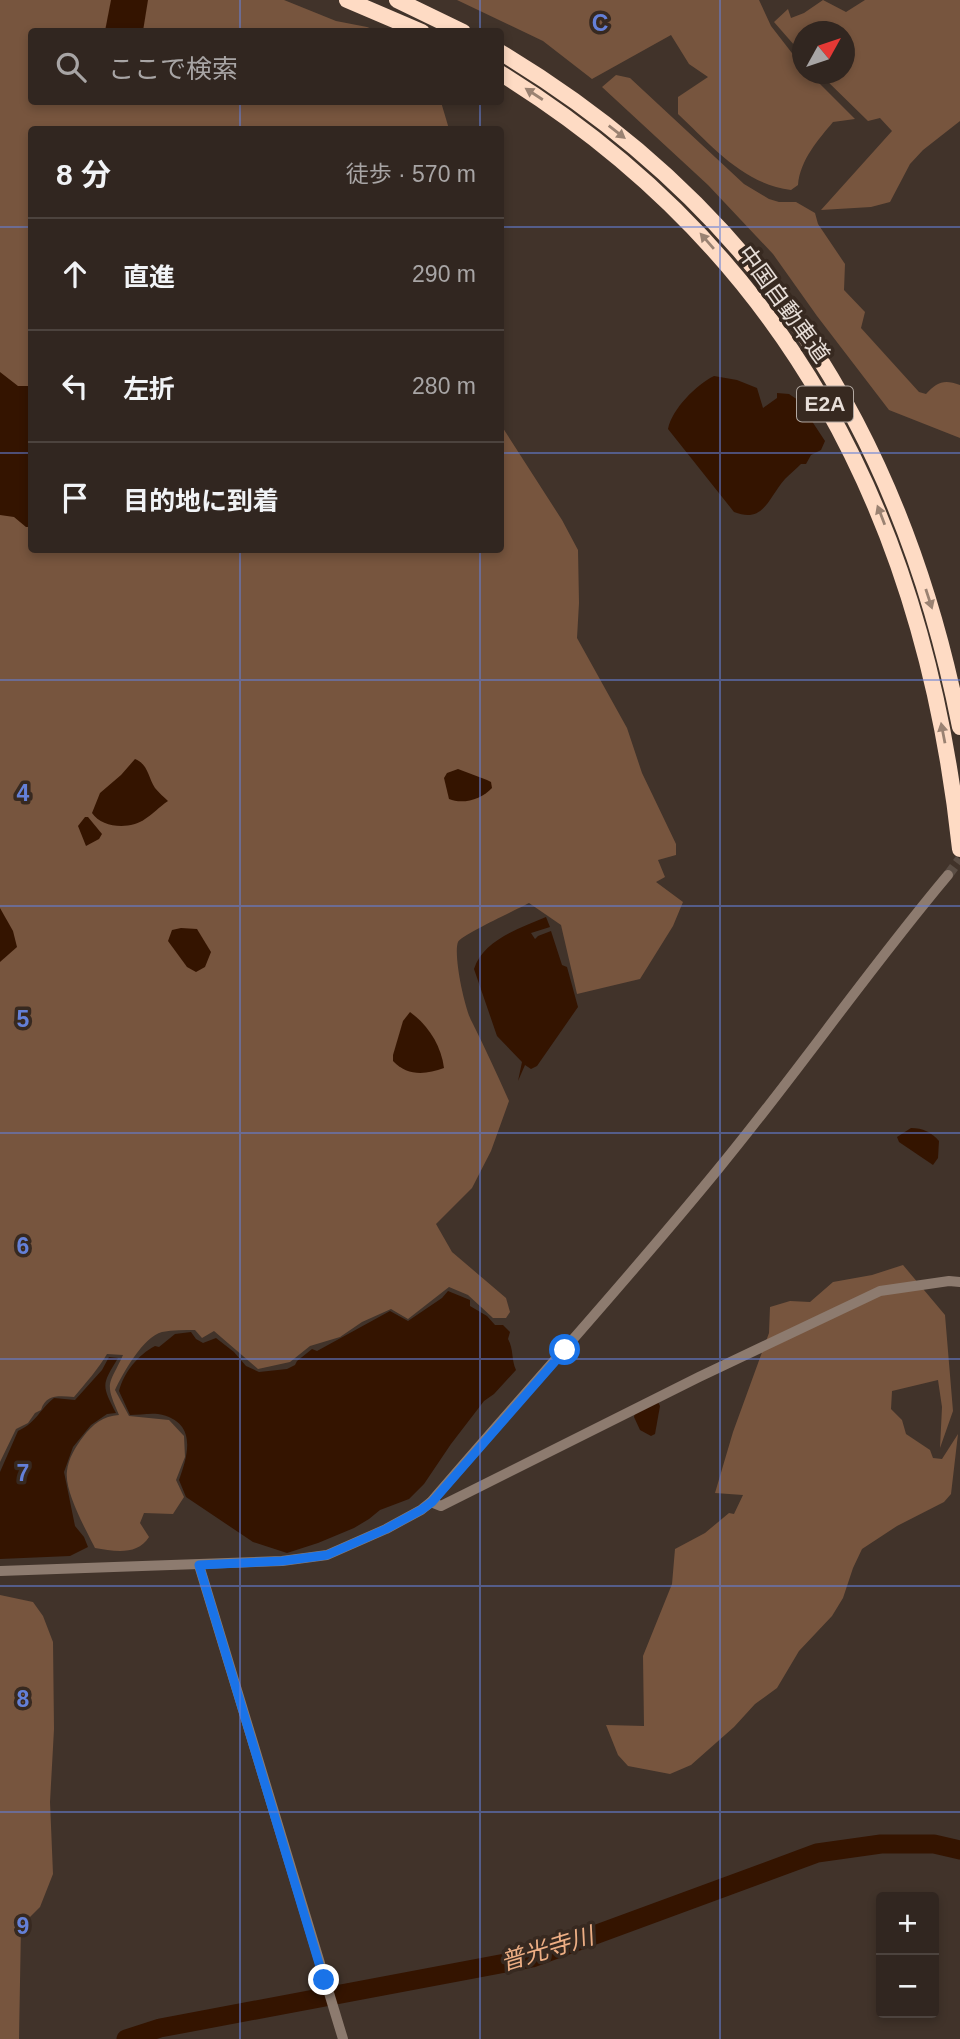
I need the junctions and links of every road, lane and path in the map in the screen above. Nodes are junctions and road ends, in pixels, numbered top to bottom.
1 (347, 0) edge
2 (397, 0) edge
3 (413, 28) edge
4 (455, 28) edge
5 (504, 55) edge
6 (504, 76) edge
7 (960, 727) edge
8 (960, 849) edge
9 (948, 875) tunnel mouth
10 (958, 1282) edge
11 (432, 1502) junction
12 (199, 1565) junction
13 (0, 1572) edge
14 (343, 2039) edge

1 - 3 highway
2 - 4 highway
5 -> 7 highway, 中国自動車道 / E2A
8 -> 6 highway, 中国自動車道 / E2A
9 - 11 street
10 - 11 street
11 - 12 street
12 - 13 street
12 - 14 street

